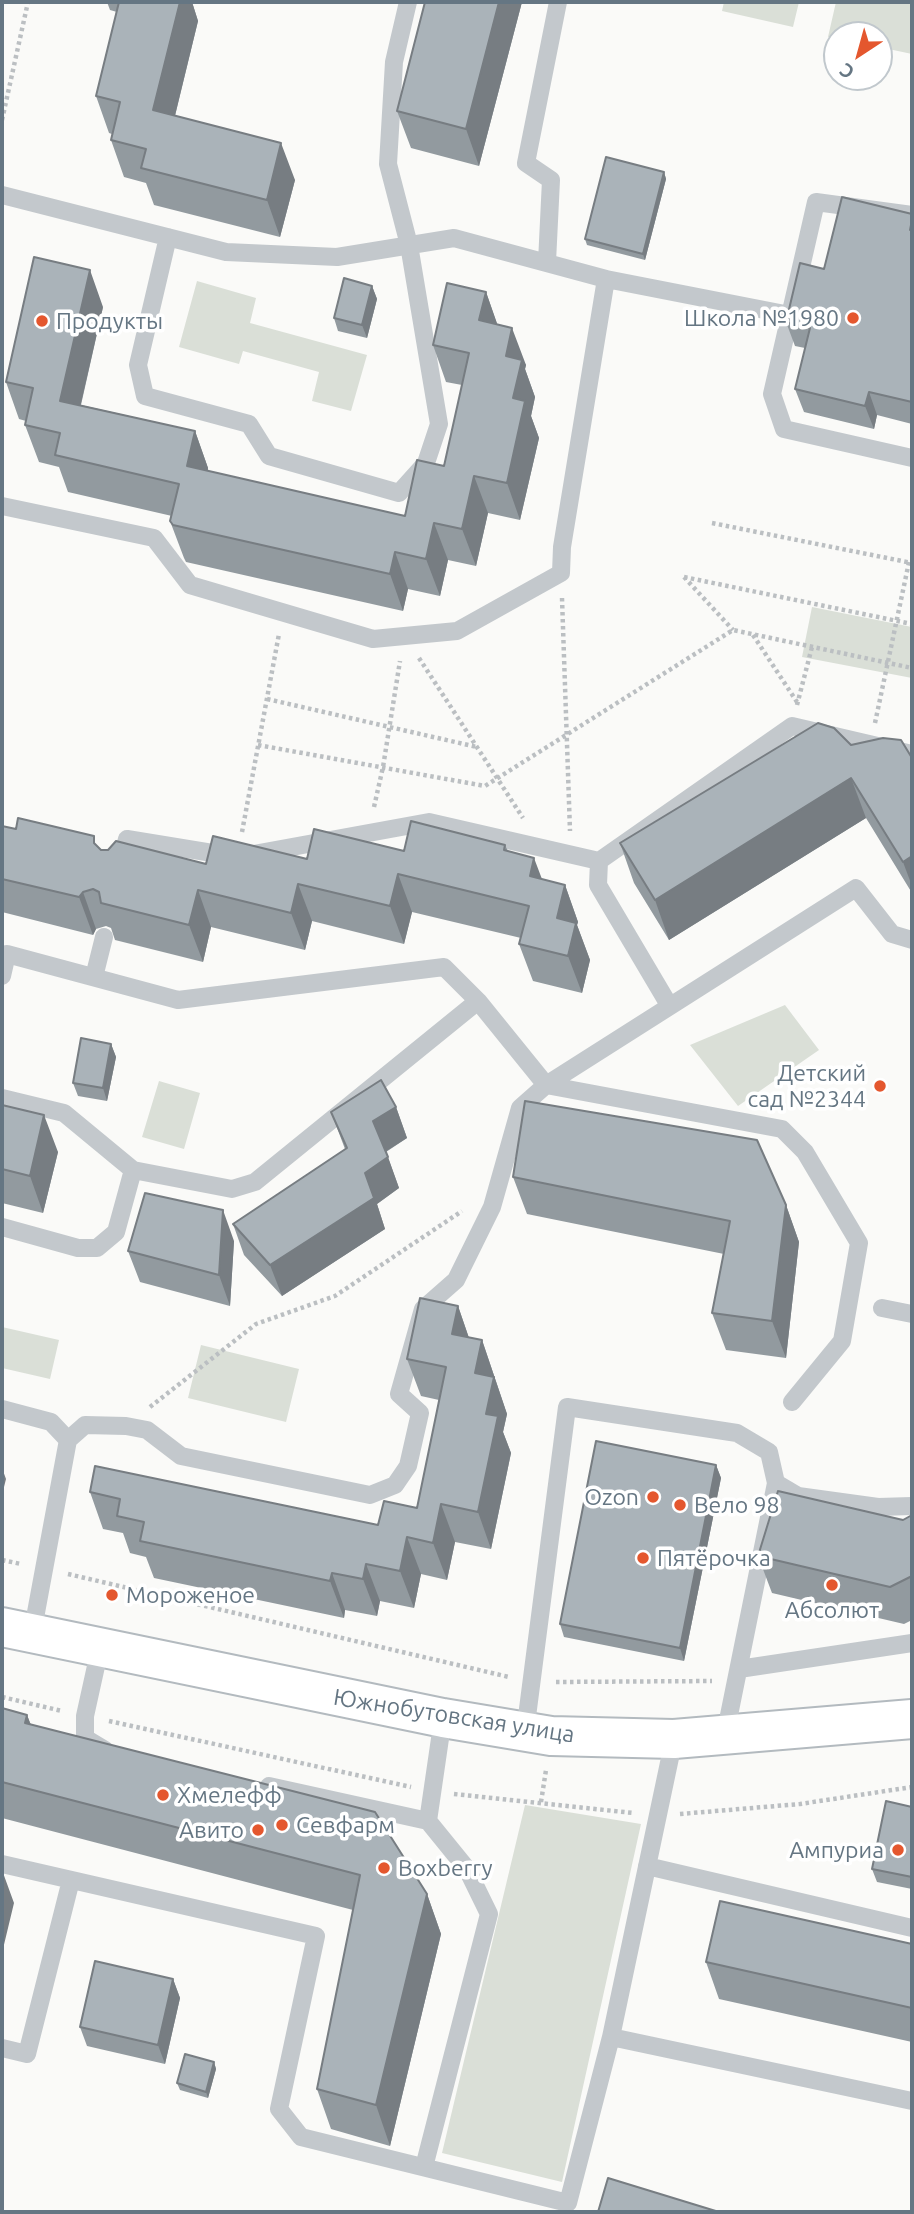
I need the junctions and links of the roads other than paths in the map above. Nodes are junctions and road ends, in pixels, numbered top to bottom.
1 (408, 2) edge
2 (558, 2) edge
3 (2, 195) edge
4 (912, 215) edge
5 (168, 237) junction
6 (409, 246) junction
7 (547, 262) junction
8 (606, 279) junction
9 (790, 315) junction
10 (912, 458) edge
11 (2, 506) edge
12 (912, 754) edge
13 (598, 861) junction
14 (118, 876) edge
15 (104, 937) edge
16 (912, 940) edge
17 (2, 975) edge
18 (94, 977) junction
19 (478, 1001) junction
20 (669, 1005) junction
21 (546, 1085) junction
22 (2, 1098) edge
23 (134, 1170) junction
24 (2, 1227) edge
25 (882, 1308) dead end
26 (912, 1314) edge
27 (792, 1402) dead end
28 (2, 1409) edge
29 (68, 1440) junction
30 (776, 1483) junction
31 (912, 1506) edge
32 (17, 1630) edge
33 (912, 1643) edge
34 (100, 1648) junction
35 (737, 1675) junction
36 (443, 1718) junction
37 (912, 1719) edge
38 (526, 1732) junction
39 (725, 1735) junction
40 (674, 1739) junction
41 (128, 1755) edge
42 (251, 1782) edge
43 (428, 1821) junction
44 (2, 1864) edge
45 (647, 1866) junction
46 (71, 1880) junction
47 (912, 1928) edge
48 (611, 2037) junction
49 (2, 2048) edge
50 (912, 2101) edge
51 (425, 2167) junction
52 (569, 2207) edge

1 - 6 lane
2 - 7 lane
3 - 5 lane
4 - 9 lane
5 - 6 lane
5 - 6 lane
6 - 7 lane
7 - 8 lane
8 - 9 lane
8 - 11 lane
9 - 10 lane
12 - 13 lane
13 - 14 lane
13 - 20 lane
15 - 18 lane
16 - 20 lane
17 - 18 lane
18 - 19 lane
19 - 21 lane
19 - 23 lane
20 - 21 lane
21 - 27 lane
21 - 29 lane
22 - 23 lane
23 - 24 lane
25 - 26 lane
28 - 29 lane
29 - 32 lane
30 - 31 lane
30 - 35 lane
30 - 38 lane
32 - 34 street, Южнобутовская улица
33 - 35 lane
34 - 36 street, Южнобутовская улица
34 - 41 lane
35 - 39 lane
36 - 38 street, Южнобутовская улица
36 - 43 lane
37 - 39 street, Южнобутовская улица
38 - 40 street, Южнобутовская улица
39 - 40 street, Южнобутовская улица
40 - 45 lane
42 - 43 lane
43 - 51 lane
44 - 46 lane
45 - 47 lane
45 - 48 lane
46 - 49 lane
46 - 51 lane
48 - 50 lane
48 - 52 lane
51 - 52 lane

